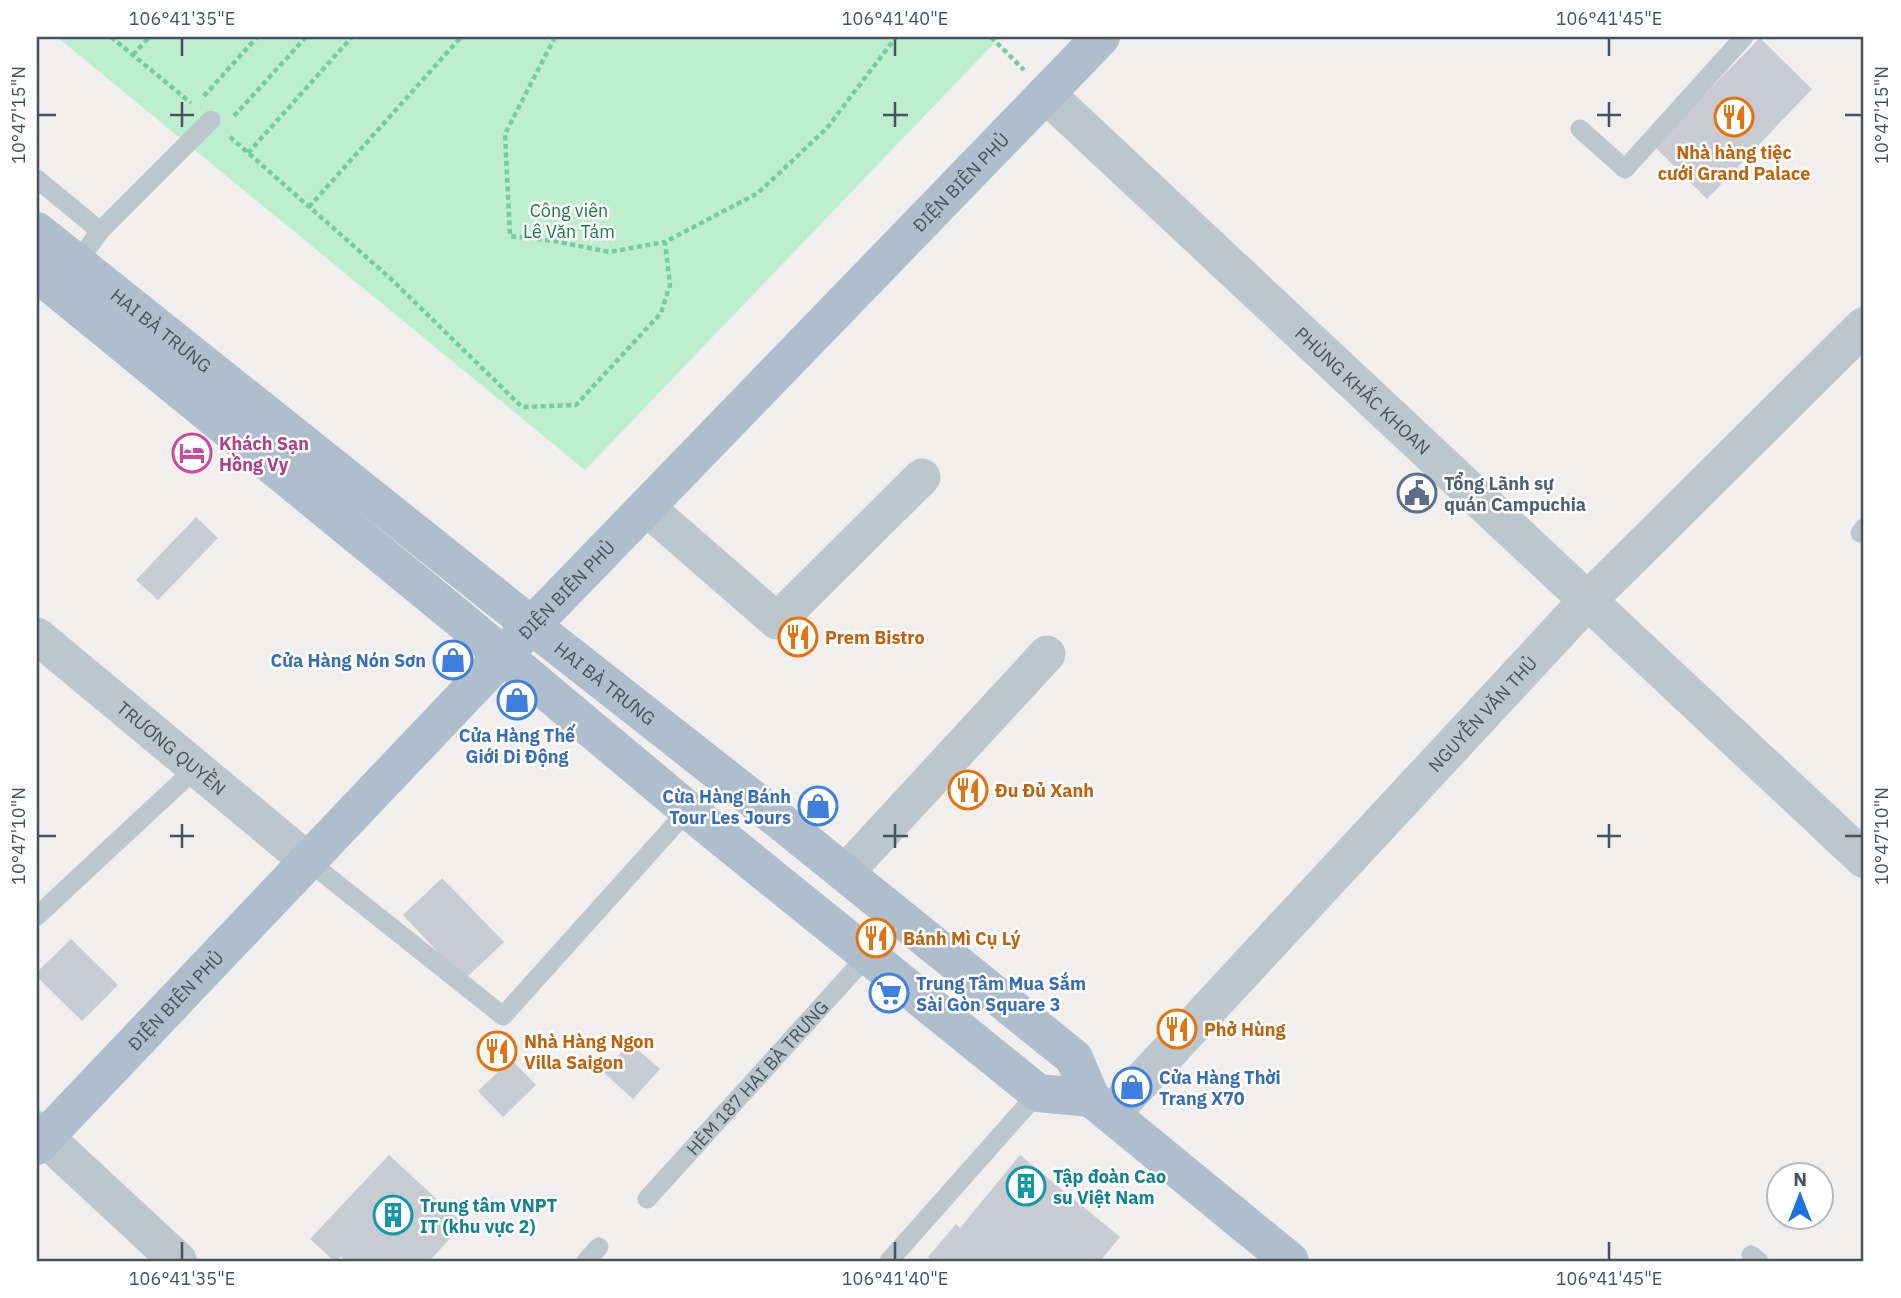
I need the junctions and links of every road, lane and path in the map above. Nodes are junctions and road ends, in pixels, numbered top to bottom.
1 (111, 37) edge
2 (149, 37) edge
3 (257, 37) edge
4 (306, 37) edge
5 (352, 37) edge
6 (461, 37) edge
7 (555, 37) edge
8 (896, 37) edge
9 (991, 37) edge
10 (1101, 37) edge
11 (1744, 37) edge
12 (133, 55) junction
13 (1046, 94) junction
14 (195, 106) junction
15 (216, 125) junction
16 (1580, 129) dead end
17 (248, 153) junction
18 (37, 179) edge
19 (309, 207) junction
20 (100, 231) junction
21 (37, 232) edge
22 (666, 242) junction
23 (55, 274) edge
24 (1864, 326) edge
25 (922, 477) dead end
26 (646, 507) junction
27 (1588, 600) junction
28 (531, 626) junction
29 (37, 636) edge
30 (1047, 654) dead end
31 (504, 655) junction
32 (195, 769) junction
33 (688, 810) junction
34 (1864, 859) edge
35 (308, 861) junction
36 (845, 873) junction
37 (37, 916) edge
38 (868, 955) junction
39 (1074, 1058) junction
40 (1038, 1093) junction
41 (1101, 1106) junction
42 (39, 1137) edge
43 (648, 1199) dead end
44 (178, 1261) edge
45 (889, 1261) edge
46 (1290, 1261) edge

1 - 12 path
2 - 12 path
3 - 14 path
4 - 15 path
5 - 17 path
6 - 19 path
7 - 22 path
8 - 22 path
9 - 13 path
10 - 13 main road, ĐIỆN BIÊN PHỦ
11 - 16 lane
12 - 14 path
13 - 26 main road, ĐIỆN BIÊN PHỦ
13 - 27 street, PHÙNG KHẮC KHOAN
14 - 15 path
15 - 17 path
15 - 20 lane
17 - 19 path
18 - 20 lane
19 - 22 path
20 - 23 lane
21 - 23 main road, HAI BÀ TRƯNG
23 - 28 main road, HAI BÀ TRƯNG
23 - 31 main road, HAI BÀ TRƯNG
24 - 27 street, NGUYỄN VĂN THỦ
25 - 26 street
26 - 28 main road, ĐIỆN BIÊN PHỦ
27 - 34 street, PHÙNG KHẮC KHOAN
27 - 41 street, NGUYỄN VĂN THỦ
28 - 31 main road, ĐIỆN BIÊN PHỦ
28 - 36 main road, HAI BÀ TRƯNG
29 - 32 street, TRƯƠNG QUYỀN
30 - 36 street
31 - 33 main road, HAI BÀ TRƯNG
31 - 35 main road, ĐIỆN BIÊN PHỦ
32 - 35 street, TRƯƠNG QUYỀN
32 - 37 lane
33 - 35 lane
33 - 38 main road, HAI BÀ TRƯNG
35 - 42 main road, ĐIỆN BIÊN PHỦ
36 - 39 main road, HAI BÀ TRƯNG
38 - 40 main road, HAI BÀ TRƯNG
38 - 43 lane, HẺM 187 HAI BÀ TRƯNG
39 - 40 main road
39 - 41 main road, HAI BÀ TRƯNG
40 - 41 main road
40 - 45 lane
41 - 46 main road, HAI BÀ TRƯNG
42 - 44 street

